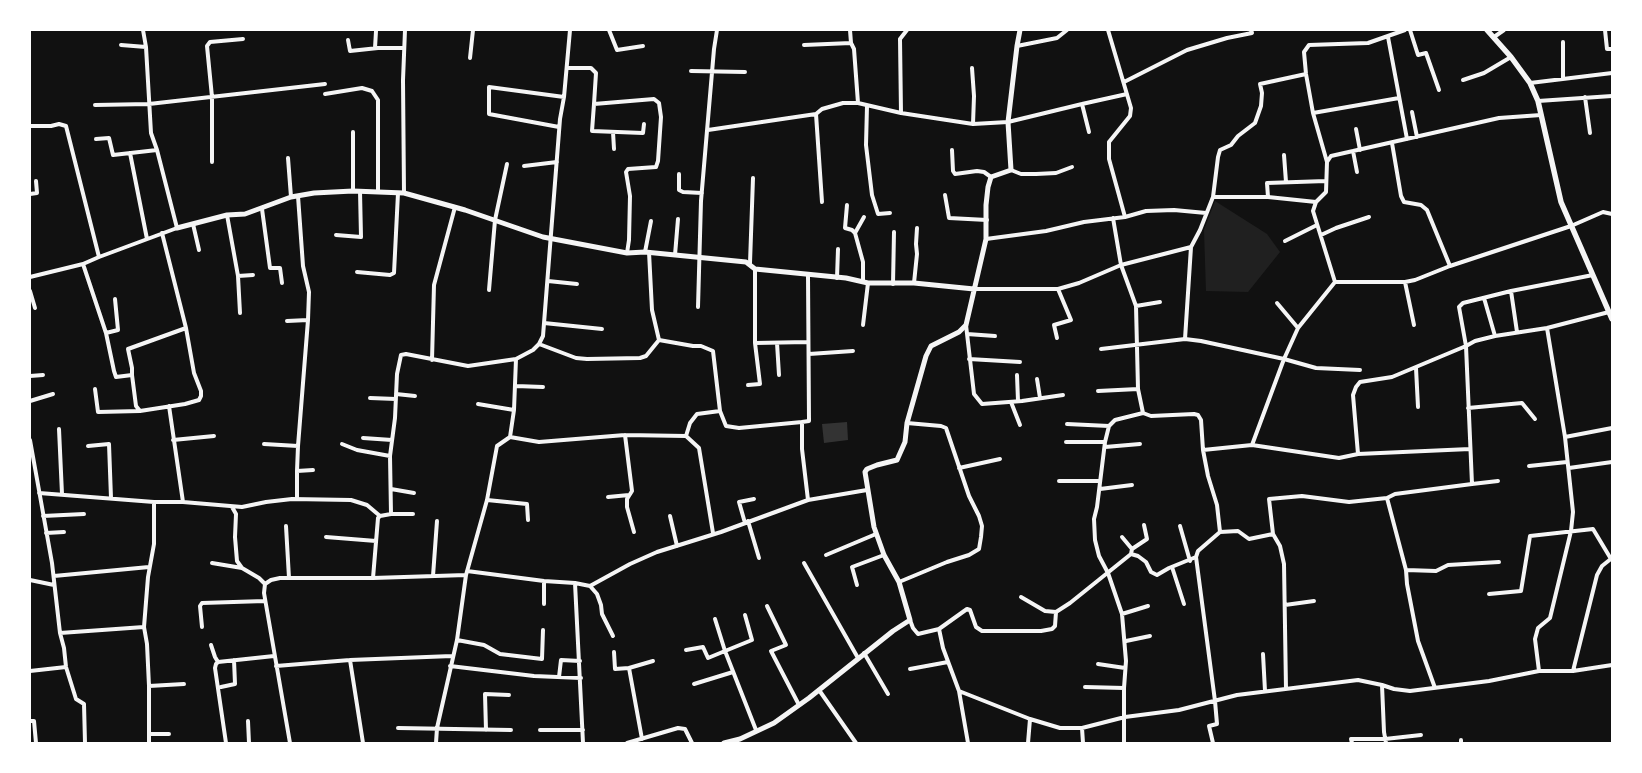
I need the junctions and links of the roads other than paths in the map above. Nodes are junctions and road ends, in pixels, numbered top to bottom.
1 (143, 30) edge
2 (376, 30) edge
3 (405, 30) edge
4 (473, 30) edge
5 (570, 30) edge
6 (609, 30) edge
7 (717, 30) edge
8 (850, 30) edge
9 (907, 30) edge
10 (1020, 30) edge
11 (1067, 30) edge
12 (1108, 30) edge
13 (1252, 30) edge
14 (1405, 30) edge
15 (1410, 30) edge
16 (1487, 30) edge
17 (1504, 30) edge
18 (1605, 30) edge
19 (1388, 37) junction
20 (1494, 37) junction
21 (243, 38) dead end
22 (348, 40) dead end
23 (1563, 42) dead end
24 (851, 44) junction
25 (121, 45) dead end
26 (804, 45) dead end
27 (643, 46) dead end
28 (1016, 46) junction
29 (146, 47) junction
30 (375, 48) junction
31 (404, 48) junction
32 (1612, 49) edge
33 (1511, 57) junction
34 (470, 58) dead end
35 (567, 68) junction
36 (972, 68) dead end
37 (691, 71) dead end
38 (712, 71) junction
39 (745, 72) dead end
40 (1612, 73) edge
41 (1306, 74) junction
42 (1563, 79) junction
43 (1463, 80) dead end
44 (1124, 82) junction
45 (1530, 82) junction
46 (326, 84) dead end
47 (1439, 90) dead end
48 (325, 94) dead end
49 (1127, 94) junction
50 (1612, 96) edge
51 (212, 97) junction
52 (564, 97) junction
53 (1399, 98) junction
54 (1584, 98) junction
55 (1538, 101) junction
56 (858, 103) junction
57 (149, 104) junction
58 (594, 104) junction
59 (1082, 104) junction
60 (95, 105) dead end
61 (867, 106) junction
62 (1412, 112) dead end
63 (901, 113) junction
64 (816, 114) junction
65 (1313, 114) junction
66 (1541, 115) junction
67 (1008, 122) junction
68 (644, 124) dead end
69 (973, 124) junction
70 (30, 126) edge
71 (560, 127) junction
72 (1356, 129) dead end
73 (708, 130) junction
74 (353, 132) dead end
75 (613, 132) junction
76 (1089, 132) dead end
77 (1590, 133) dead end
78 (1417, 137) junction
79 (96, 139) dead end
80 (1407, 140) junction
81 (1392, 143) junction
82 (614, 148) dead end
83 (157, 150) junction
84 (952, 150) dead end
85 (1360, 150) junction
86 (1353, 151) junction
87 (130, 153) junction
88 (1284, 155) dead end
89 (288, 158) dead end
90 (212, 162) dead end
91 (557, 162) junction
92 (1327, 162) junction
93 (507, 164) dead end
94 (524, 166) dead end
95 (1072, 167) dead end
96 (1011, 170) junction
97 (1357, 172) dead end
98 (679, 174) dead end
99 (991, 177) junction
100 (753, 178) dead end
101 (36, 181) dead end
102 (1326, 181) junction
103 (1286, 182) junction
104 (353, 191) junction
105 (360, 191) junction
106 (378, 192) junction
107 (398, 193) junction
108 (404, 193) junction
109 (702, 193) junction
110 (30, 194) edge
111 (945, 195) dead end
112 (298, 196) junction
113 (291, 197) junction
114 (1213, 197) junction
115 (1268, 197) junction
116 (822, 202) dead end
117 (1316, 202) junction
118 (847, 205) dead end
119 (262, 208) junction
120 (455, 208) junction
121 (890, 213) dead end
122 (1612, 213) edge
123 (1206, 214) junction
124 (227, 216) junction
125 (864, 217) dead end
126 (1124, 217) junction
127 (1113, 218) junction
128 (1369, 218) dead end
129 (495, 220) junction
130 (678, 220) dead end
131 (987, 220) junction
132 (651, 221) dead end
133 (194, 224) junction
134 (1317, 225) junction
135 (1571, 226) junction
136 (177, 228) junction
137 (917, 228) dead end
138 (894, 232) dead end
139 (162, 233) junction
140 (855, 233) junction
141 (336, 235) dead end
142 (1320, 235) junction
143 (147, 239) junction
144 (551, 239) junction
145 (986, 239) junction
146 (1285, 241) dead end
147 (1191, 247) junction
148 (838, 249) dead end
149 (199, 250) dead end
150 (647, 252) junction
151 (627, 253) junction
152 (675, 255) junction
153 (99, 256) junction
154 (701, 258) junction
155 (83, 264) junction
156 (750, 264) junction
157 (1121, 265) junction
158 (1450, 266) junction
159 (755, 269) junction
160 (357, 272) dead end
161 (253, 275) dead end
162 (808, 275) junction
163 (1593, 275) junction
164 (238, 276) junction
165 (30, 277) edge
166 (838, 278) junction
167 (548, 281) junction
168 (865, 282) junction
169 (1334, 282) junction
170 (1405, 282) junction
171 (282, 283) dead end
172 (914, 283) junction
173 (577, 284) dead end
174 (893, 284) junction
175 (974, 289) junction
176 (1058, 289) junction
177 (489, 290) dead end
178 (30, 291) edge
179 (1511, 291) junction
180 (1484, 298) junction
181 (115, 299) dead end
182 (1160, 302) dead end
183 (1277, 303) dead end
184 (1136, 306) junction
185 (698, 307) dead end
186 (35, 308) dead end
187 (1609, 312) junction
188 (240, 313) dead end
189 (1612, 319) edge
190 (308, 320) junction
191 (287, 321) dead end
192 (544, 323) junction
193 (863, 325) dead end
194 (966, 325) junction
195 (1414, 325) dead end
196 (186, 328) junction
197 (1298, 328) junction
198 (1548, 328) junction
199 (602, 329) dead end
200 (1517, 332) junction
201 (106, 333) junction
202 (967, 334) junction
203 (995, 336) dead end
204 (1495, 336) junction
205 (1057, 338) dead end
206 (1185, 339) junction
207 (659, 340) junction
208 (776, 342) junction
209 (808, 342) junction
210 (755, 343) junction
211 (539, 344) junction
212 (1138, 344) junction
213 (1466, 346) junction
214 (1101, 349) dead end
215 (853, 351) dead end
216 (808, 354) junction
217 (516, 359) junction
218 (969, 359) junction
219 (1284, 359) junction
220 (432, 360) junction
221 (1020, 362) dead end
222 (1416, 368) junction
223 (1360, 370) dead end
224 (43, 375) dead end
225 (132, 375) junction
226 (779, 375) dead end
227 (1018, 375) dead end
228 (30, 376) edge
229 (1037, 379) dead end
230 (748, 385) dead end
231 (516, 386) junction
232 (543, 387) dead end
233 (95, 389) dead end
234 (1138, 389) junction
235 (1098, 391) dead end
236 (53, 394) dead end
237 (1063, 394) dead end
238 (396, 396) junction
239 (415, 396) dead end
240 (370, 398) dead end
241 (1040, 398) junction
242 (30, 401) edge
243 (1018, 401) junction
244 (1011, 402) junction
245 (478, 404) dead end
246 (169, 406) junction
247 (1418, 407) dead end
248 (1468, 408) junction
249 (514, 410) junction
250 (140, 411) junction
251 (720, 411) junction
252 (1143, 413) junction
253 (1535, 419) dead end
254 (802, 422) junction
255 (907, 423) junction
256 (1067, 424) dead end
257 (1020, 425) dead end
258 (1109, 426) junction
259 (1612, 428) edge
260 (59, 429) dead end
261 (625, 435) junction
262 (214, 436) dead end
263 (686, 436) junction
264 (510, 437) junction
265 (1565, 437) junction
266 (363, 438) dead end
267 (30, 440) edge
268 (174, 440) junction
269 (392, 440) junction
270 (1066, 442) dead end
271 (264, 444) dead end
272 (342, 444) dead end
273 (1140, 444) dead end
274 (1105, 445) junction
275 (1252, 445) junction
276 (88, 446) dead end
277 (298, 446) junction
278 (1470, 449) junction
279 (1203, 450) junction
280 (1358, 454) junction
281 (390, 456) junction
282 (32, 457) edge
283 (1000, 459) dead end
284 (1567, 462) junction
285 (1612, 462) edge
286 (1529, 466) dead end
287 (959, 468) junction
288 (1569, 468) junction
289 (314, 470) dead end
290 (297, 471) junction
291 (1059, 481) dead end
292 (1100, 481) junction
293 (1498, 481) dead end
294 (1472, 484) junction
295 (1132, 485) dead end
296 (391, 489) junction
297 (1100, 489) junction
298 (867, 490) junction
299 (39, 493) junction
300 (414, 493) dead end
301 (62, 494) junction
302 (630, 495) junction
303 (608, 497) dead end
304 (111, 498) junction
305 (1387, 498) junction
306 (297, 499) junction
307 (754, 499) dead end
308 (487, 500) junction
309 (808, 500) junction
310 (154, 502) junction
311 (183, 502) junction
312 (232, 507) junction
313 (84, 514) dead end
314 (391, 514) junction
315 (413, 514) dead end
316 (43, 516) junction
317 (380, 516) junction
318 (670, 516) dead end
319 (528, 520) dead end
320 (436, 521) dead end
321 (746, 522) junction
322 (1144, 525) dead end
323 (286, 526) dead end
324 (1180, 526) dead end
325 (64, 532) dead end
326 (634, 532) dead end
327 (1220, 532) junction
328 (1571, 532) junction
329 (46, 533) junction
330 (713, 533) junction
331 (876, 534) junction
332 (1273, 534) junction
333 (326, 537) dead end
334 (1122, 537) dead end
335 (376, 541) junction
336 (677, 546) junction
337 (1132, 549) junction
338 (1131, 554) junction
339 (826, 555) dead end
340 (884, 555) junction
341 (1196, 557) junction
342 (760, 558) dead end
343 (1611, 559) edge
344 (1190, 561) junction
345 (1499, 562) dead end
346 (212, 563) dead end
347 (804, 563) dead end
348 (150, 567) junction
349 (1172, 567) junction
350 (242, 568) junction
351 (1406, 570) junction
352 (467, 573) junction
353 (1108, 573) junction
354 (54, 576) junction
355 (433, 576) junction
356 (289, 578) junction
357 (373, 578) junction
358 (30, 580) edge
359 (544, 581) junction
360 (899, 582) junction
361 (575, 583) junction
362 (265, 584) junction
363 (54, 585) junction
364 (858, 585) dead end
365 (590, 586) junction
366 (1489, 594) dead end
367 (1021, 597) dead end
368 (265, 601) junction
369 (1314, 602) dead end
370 (544, 604) dead end
371 (1184, 604) dead end
372 (1285, 605) junction
373 (767, 606) dead end
374 (1148, 606) dead end
375 (1056, 612) junction
376 (1122, 614) junction
377 (745, 615) dead end
378 (715, 619) dead end
379 (910, 620) junction
380 (144, 627) junction
381 (202, 627) dead end
382 (939, 629) junction
383 (543, 630) dead end
384 (60, 633) junction
385 (613, 636) dead end
386 (1150, 636) dead end
387 (457, 640) junction
388 (1126, 641) junction
389 (211, 645) dead end
390 (686, 650) dead end
391 (726, 651) junction
392 (614, 652) dead end
393 (864, 653) junction
394 (1263, 654) dead end
395 (274, 656) junction
396 (452, 656) junction
397 (858, 658) junction
398 (234, 660) junction
399 (350, 660) junction
400 (580, 661) junction
401 (653, 661) dead end
402 (218, 662) junction
403 (948, 662) junction
404 (1098, 664) dead end
405 (1612, 665) edge
406 (276, 666) junction
407 (450, 666) junction
408 (66, 667) junction
409 (629, 668) junction
410 (1125, 668) junction
411 (910, 669) dead end
412 (30, 671) edge
413 (1539, 671) junction
414 (1573, 671) junction
415 (733, 672) junction
416 (559, 677) junction
417 (581, 678) junction
418 (184, 684) dead end
419 (694, 684) dead end
420 (1382, 685) junction
421 (148, 686) junction
422 (221, 687) dead end
423 (1085, 687) dead end
424 (1124, 688) junction
425 (1434, 688) junction
426 (1286, 689) junction
427 (819, 690) junction
428 (960, 691) junction
429 (1265, 691) junction
430 (888, 694) dead end
431 (509, 695) dead end
432 (1215, 700) junction
433 (799, 705) junction
434 (1125, 717) junction
435 (1030, 719) junction
436 (30, 721) edge
437 (248, 721) dead end
438 (398, 728) dead end
439 (437, 728) junction
440 (1082, 728) junction
441 (486, 730) junction
442 (511, 730) dead end
443 (540, 730) dead end
444 (583, 730) junction
445 (756, 730) junction
446 (149, 734) junction
447 (169, 734) dead end
448 (1421, 735) dead end
449 (642, 739) junction
450 (741, 741) edge
451 (1386, 741) edge
452 (854, 742) edge
453 (36, 743) edge
454 (85, 743) edge
455 (149, 743) edge
456 (226, 743) edge
457 (249, 743) edge
458 (290, 743) edge
459 (363, 743) edge
460 (436, 743) edge
461 (583, 743) edge
462 (627, 743) edge
463 (692, 743) edge
464 (724, 743) edge
465 (968, 743) edge
466 (1028, 743) edge
467 (1083, 743) edge
468 (1124, 743) edge
469 (1212, 743) edge
470 (1352, 743) edge

1 - 29 street
2 - 30 street
3 - 31 street
4 - 34 street
5 - 35 street
6 - 27 street
7 - 38 street
8 - 24 street
9 - 63 street
10 - 28 street
11 - 28 street
12 - 44 street
13 - 44 street
14 - 19 street
15 - 47 street
16 - 20 main road
17 - 20 street
18 - 32 street
19 - 41 street
19 - 53 street
20 - 33 main road
21 - 51 street
22 - 30 street
23 - 42 street
24 - 26 street
24 - 56 street
25 - 29 street
28 - 67 street
29 - 57 street
30 - 31 street
31 - 108 street
33 - 43 street
33 - 45 main road
35 - 52 street
35 - 58 street
36 - 69 street
37 - 38 street
38 - 39 street
38 - 73 street
40 - 42 street
41 - 65 street
41 - 114 street
42 - 45 street
44 - 49 street
45 - 55 main road
46 - 51 street
48 - 106 street
49 - 59 street
49 - 126 street
50 - 54 street
51 - 57 street
51 - 90 street
52 - 71 street
52 - 71 street
53 - 65 street
53 - 80 street
54 - 55 street
54 - 77 street
55 - 66 main road
56 - 61 street
56 - 64 street
57 - 60 street
57 - 83 street
58 - 75 street
58 - 151 street
59 - 67 street
59 - 76 street
61 - 63 street
61 - 121 street
62 - 78 street
63 - 69 street
64 - 73 street
64 - 116 street
65 - 92 street
66 - 78 street
66 - 135 main road
67 - 69 street
67 - 96 street
68 - 75 street
70 - 153 street
71 - 91 street
72 - 85 street
73 - 109 street
74 - 104 street
75 - 82 street
78 - 80 street
79 - 87 street
80 - 81 street
81 - 85 street
81 - 158 street
83 - 87 street
83 - 136 street
84 - 99 street
85 - 86 street
86 - 92 street
86 - 97 street
87 - 143 street
88 - 103 street
89 - 113 street
91 - 94 street
91 - 144 street
92 - 102 street
93 - 129 street
95 - 96 street
96 - 99 street
98 - 109 street
99 - 131 street
100 - 156 street
101 - 110 street
102 - 103 street
102 - 117 street
103 - 115 street
104 - 105 street
104 - 112 street
105 - 106 street
105 - 141 street
106 - 107 street
107 - 108 street
107 - 160 street
108 - 120 street
109 - 154 street
111 - 131 street
112 - 113 street
112 - 190 street
113 - 119 street
114 - 115 street
114 - 123 street
115 - 117 street
117 - 134 street
118 - 140 street
119 - 124 street
119 - 171 street
120 - 129 street
120 - 220 street
122 - 135 street
123 - 126 street
123 - 147 street
124 - 133 street
124 - 164 street
125 - 140 street
126 - 127 street
127 - 145 street
127 - 157 street
128 - 142 street
129 - 144 street
129 - 177 street
130 - 152 street
131 - 145 street
132 - 150 street
133 - 136 street
133 - 149 street
134 - 142 street
134 - 146 street
135 - 158 street
135 - 163 main road
136 - 139 street
137 - 172 street
138 - 174 street
139 - 143 street
139 - 196 street
140 - 168 street
142 - 169 street
143 - 153 street
144 - 151 street
144 - 167 street
145 - 175 street
147 - 157 street
147 - 206 street
148 - 166 street
150 - 151 street
150 - 152 street
150 - 207 street
152 - 154 street
153 - 155 street
154 - 156 street
154 - 185 street
155 - 165 street
155 - 201 street
156 - 159 street
157 - 176 street
157 - 184 street
158 - 170 street
159 - 162 street
159 - 210 street
161 - 164 street
162 - 166 street
162 - 209 street
163 - 179 street
163 - 187 main road
164 - 188 street
166 - 168 street
167 - 173 street
167 - 192 street
168 - 174 street
168 - 193 street
169 - 170 street
169 - 197 street
170 - 195 street
172 - 174 street
172 - 175 street
175 - 176 street
175 - 194 street
176 - 205 street
178 - 186 street
179 - 180 street
179 - 200 street
180 - 204 street
180 - 213 street
181 - 201 street
182 - 184 street
183 - 197 street
184 - 212 street
187 - 189 main road
187 - 198 street
190 - 191 street
190 - 277 street
192 - 199 street
192 - 211 street
194 - 202 street
194 - 255 street
196 - 225 street
196 - 246 street
197 - 219 street
198 - 200 street
198 - 265 street
200 - 204 street
201 - 225 street
202 - 203 street
202 - 218 street
204 - 213 street
206 - 212 street
206 - 219 street
207 - 211 street
207 - 251 street
208 - 209 street
208 - 210 street
208 - 226 street
209 - 216 street
210 - 230 street
211 - 217 street
212 - 214 street
212 - 234 street
213 - 222 street
213 - 248 street
215 - 216 street
216 - 254 street
217 - 220 street
217 - 231 street
218 - 221 street
218 - 244 street
219 - 223 street
219 - 275 street
220 - 238 street
222 - 247 street
222 - 280 street
224 - 228 street
225 - 250 street
227 - 243 street
229 - 241 street
231 - 232 street
231 - 249 street
233 - 250 street
234 - 235 street
234 - 252 street
236 - 242 street
237 - 241 street
238 - 239 street
238 - 240 street
238 - 269 street
241 - 243 street
243 - 244 street
244 - 257 street
245 - 249 street
246 - 250 street
246 - 268 street
248 - 253 street
248 - 278 street
249 - 264 street
251 - 254 street
251 - 263 street
252 - 258 street
252 - 279 street
254 - 309 street
255 - 287 street
255 - 298 street
256 - 258 street
258 - 274 street
259 - 265 street
260 - 301 street
261 - 263 street
261 - 264 street
261 - 302 street
262 - 268 street
263 - 330 street
264 - 308 street
265 - 284 street
266 - 269 street
267 - 282 street
268 - 311 street
269 - 281 street
270 - 274 street
271 - 277 street
272 - 281 street
273 - 274 street
274 - 292 street
275 - 279 street
275 - 280 street
276 - 304 street
277 - 290 street
278 - 280 street
278 - 294 street
279 - 327 street
281 - 296 street
282 - 299 street
283 - 287 street
284 - 286 street
284 - 288 street
285 - 288 street
287 - 360 street
288 - 328 street
289 - 290 street
290 - 306 street
291 - 292 street
292 - 297 street
293 - 294 street
294 - 305 street
295 - 297 street
296 - 300 street
296 - 314 street
297 - 353 street
298 - 309 street
298 - 331 street
299 - 301 street
299 - 316 street
301 - 304 street
302 - 303 street
302 - 326 street
304 - 310 street
305 - 332 street
305 - 351 street
306 - 312 street
306 - 317 street
307 - 321 street
308 - 319 street
308 - 352 street
309 - 321 street
310 - 311 street
310 - 348 street
311 - 312 street
312 - 350 street
313 - 316 street
314 - 315 street
314 - 317 street
316 - 329 street
317 - 335 street
318 - 336 street
320 - 355 street
321 - 330 street
321 - 342 street
322 - 337 street
323 - 356 street
324 - 344 street
325 - 329 street
327 - 332 street
327 - 341 street
328 - 343 street
328 - 366 street
328 - 413 street
329 - 354 street
330 - 336 street
331 - 339 street
331 - 340 street
332 - 372 street
333 - 335 street
334 - 337 street
335 - 357 street
336 - 365 street
337 - 338 street
338 - 349 street
338 - 353 street
340 - 360 street
340 - 364 street
341 - 344 street
341 - 432 street
343 - 414 street
344 - 349 street
345 - 351 street
346 - 350 street
347 - 397 street
348 - 354 street
348 - 380 street
349 - 371 street
350 - 362 street
351 - 425 street
352 - 355 street
352 - 359 street
352 - 387 street
353 - 375 street
353 - 376 street
354 - 363 street
355 - 357 street
356 - 357 street
356 - 362 street
358 - 363 street
359 - 361 street
359 - 370 street
360 - 379 street
361 - 365 street
361 - 400 street
362 - 368 street
363 - 384 street
365 - 385 street
367 - 375 street
368 - 381 street
368 - 395 street
369 - 372 street
372 - 426 street
373 - 433 street
374 - 376 street
375 - 382 street
376 - 388 street
377 - 391 street
378 - 391 street
379 - 382 street
379 - 393 street
380 - 384 street
380 - 421 street
382 - 403 street
383 - 387 street
384 - 408 street
386 - 388 street
387 - 396 street
388 - 410 street
389 - 402 street
390 - 391 street
391 - 415 street
392 - 409 street
393 - 397 street
393 - 430 street
394 - 429 street
395 - 398 street
395 - 406 street
396 - 399 street
396 - 407 street
397 - 427 street
398 - 402 street
398 - 422 street
399 - 406 street
399 - 459 street
400 - 416 street
400 - 417 street
401 - 409 street
402 - 456 street
403 - 411 street
403 - 428 street
404 - 410 street
405 - 414 street
406 - 458 street
407 - 416 street
407 - 439 street
408 - 412 street
408 - 454 street
409 - 449 street
410 - 424 street
413 - 414 street
413 - 425 street
415 - 419 street
415 - 445 street
416 - 417 street
417 - 444 street
418 - 421 street
420 - 425 street
420 - 426 street
420 - 451 street
421 - 446 street
423 - 424 street
424 - 434 street
426 - 429 street
427 - 433 street
427 - 452 street
428 - 435 street
428 - 465 street
429 - 432 street
431 - 441 street
432 - 434 street
432 - 469 street
433 - 445 street
434 - 440 street
434 - 468 street
435 - 440 street
435 - 466 street
436 - 453 street
437 - 457 street
438 - 439 street
439 - 441 street
439 - 460 street
440 - 467 street
441 - 442 street
443 - 444 street
444 - 461 street
445 - 450 street
446 - 447 street
446 - 455 street
448 - 451 street
449 - 462 street
449 - 463 street
450 - 464 street
451 - 470 street

